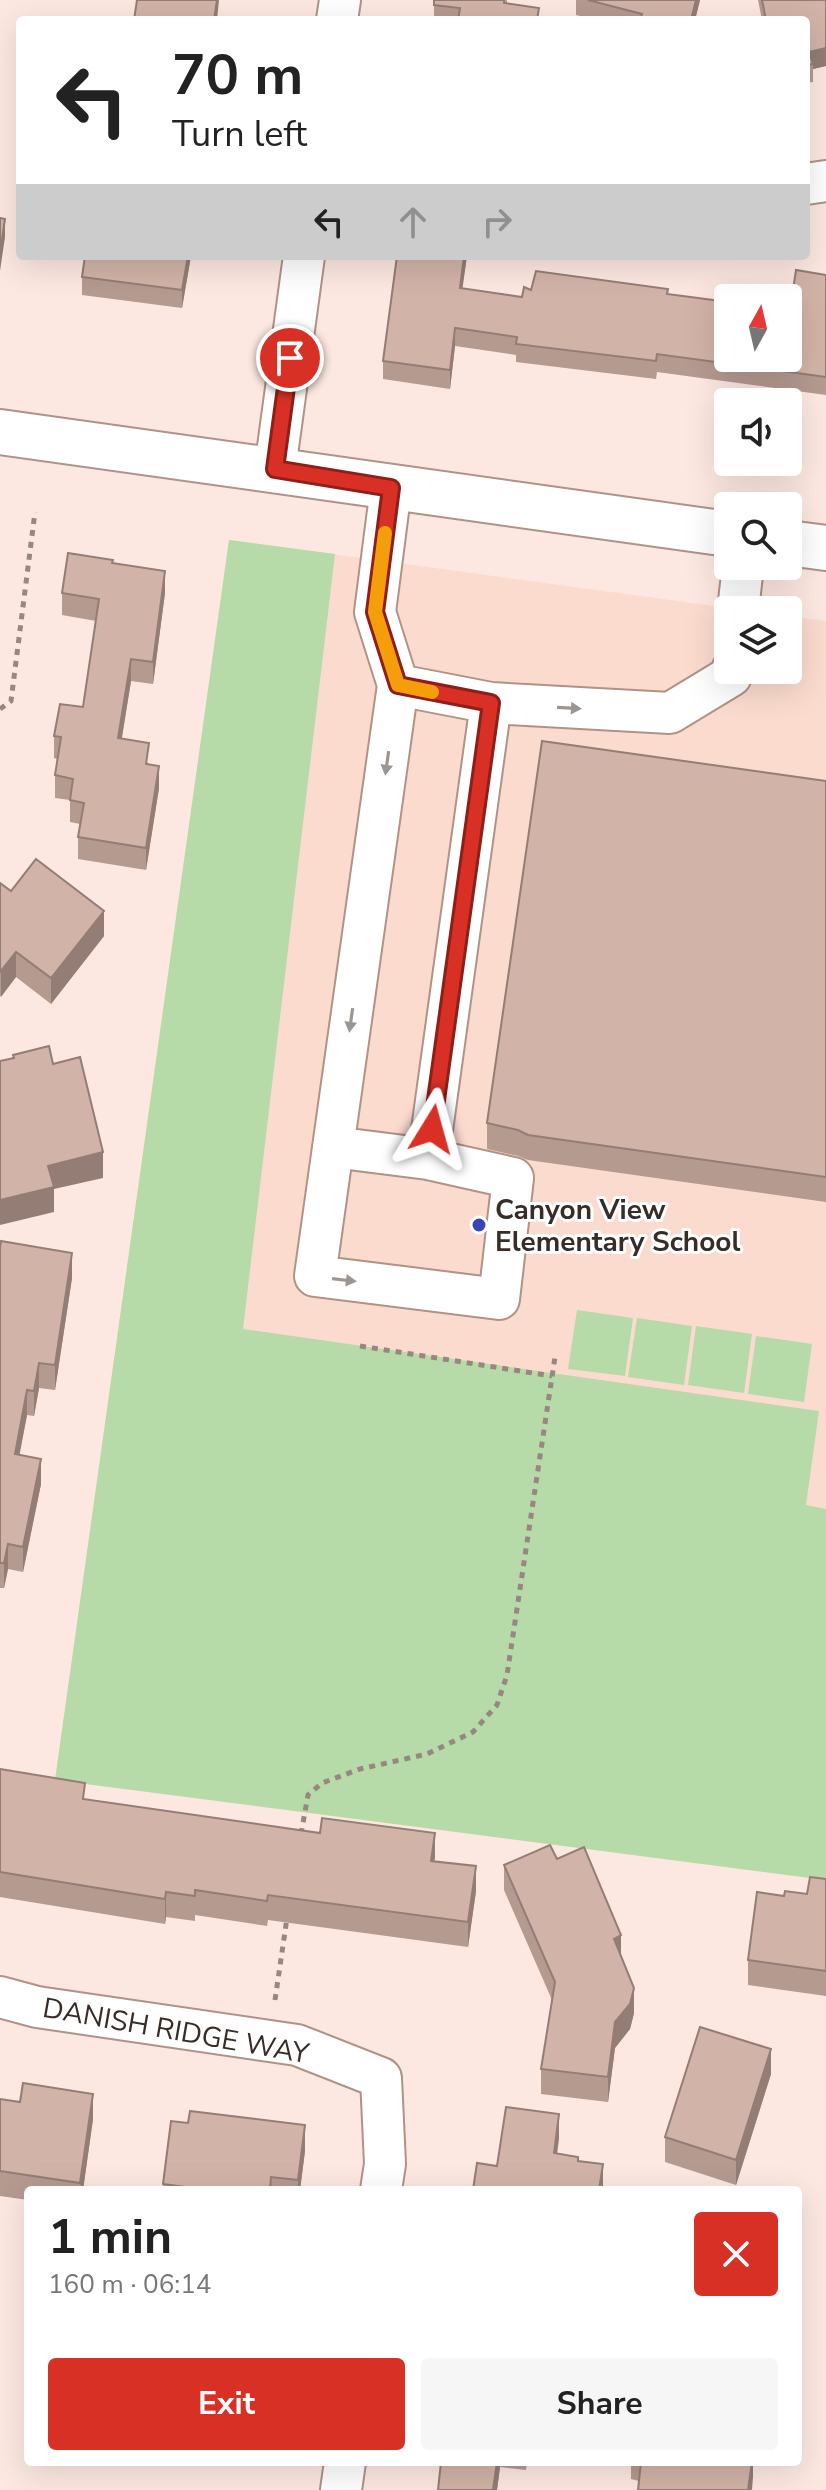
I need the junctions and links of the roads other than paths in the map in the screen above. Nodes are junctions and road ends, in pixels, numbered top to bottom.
1 (303, 260) edge
2 (0, 432) edge
3 (275, 469) junction
4 (391, 488) junction
5 (714, 532) edge
6 (802, 545) edge
7 (826, 548) edge
8 (718, 684) edge
9 (398, 685) junction
10 (491, 703) junction
11 (333, 1147) junction
12 (428, 1159) junction
13 (0, 1997) edge
14 (382, 2186) edge
15 (344, 2466) edge
16 (341, 2490) edge

1 - 3 street
2 - 3 main road
3 - 4 main road
4 - 5 main road
4 - 9 street
6 - 7 main road
10 -> 8 street
9 - 10 street
9 -> 11 street
10 - 12 street
11 - 12 street
11 -> 12 street
13 - 14 street, DANISH RIDGE WAY
15 - 16 street

